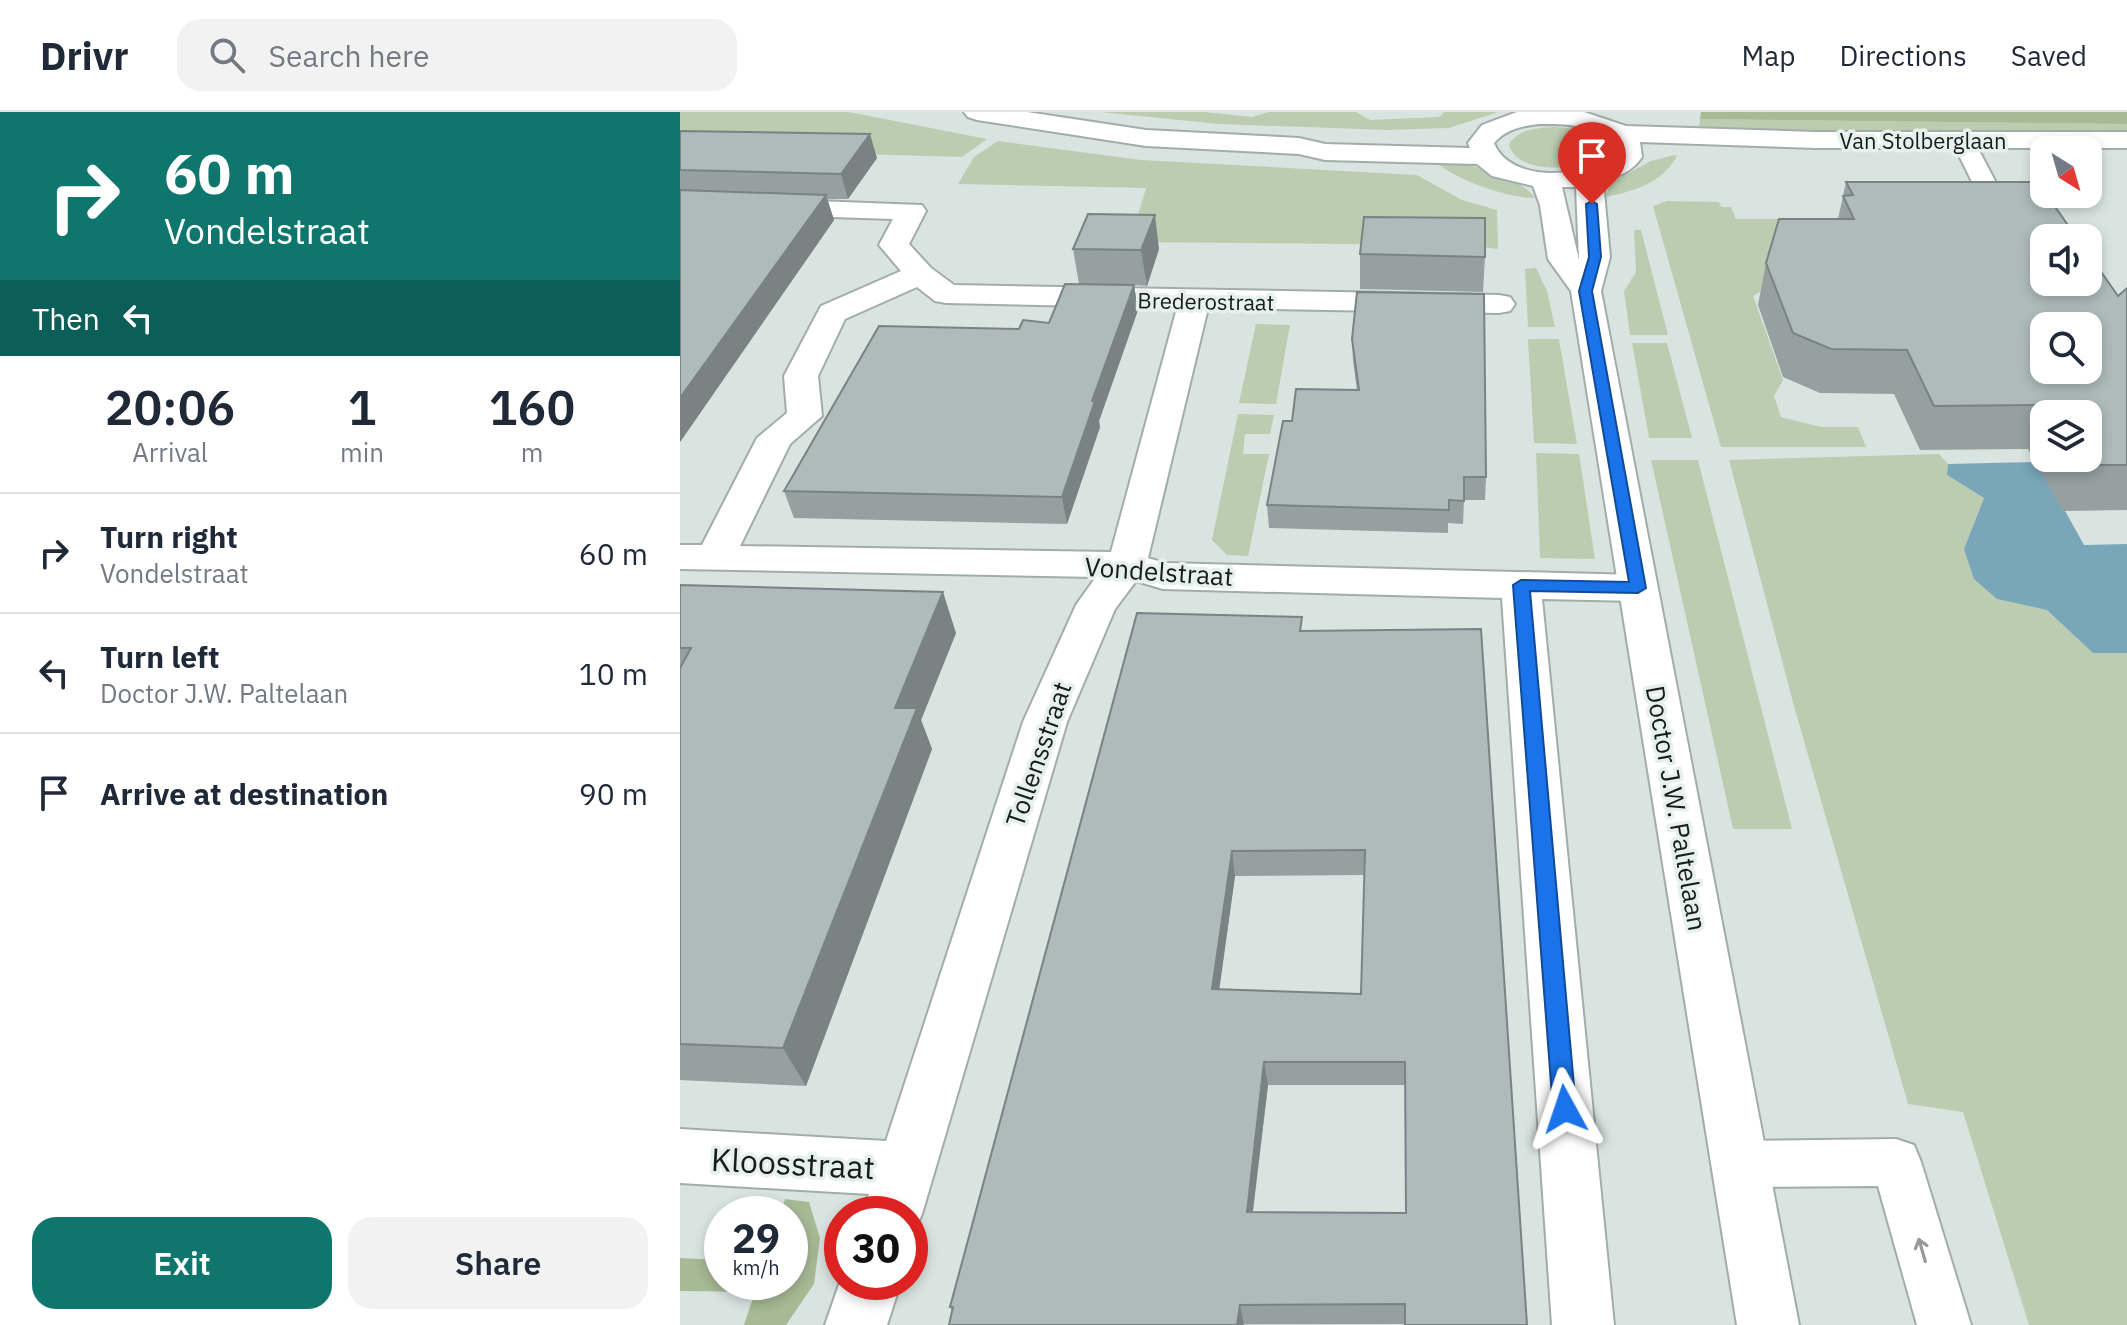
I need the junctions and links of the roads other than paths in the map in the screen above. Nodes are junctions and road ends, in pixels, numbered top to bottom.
1 (977, 112) edge
2 (2127, 140) edge
3 (1963, 141) junction
4 (1626, 143) junction
5 (1484, 147) junction
6 (1589, 178) junction
7 (1545, 180) junction
8 (1991, 196) edge
9 (680, 204) edge
10 (920, 274) junction
11 (1586, 291) junction
12 (1194, 301) junction
13 (1499, 304) dead end
14 (697, 557) edge
15 (1127, 565) junction
16 (1521, 585) junction
17 (1638, 588) junction
18 (680, 1156) edge
19 (1740, 1164) junction
20 (899, 1192) edge
21 (864, 1300) edge
22 (856, 1325) edge
23 (1583, 1325) edge
24 (1768, 1325) edge
25 (1944, 1325) edge

1 - 5 street
2 - 3 street, Van Stolberglaan
3 - 4 street, Van Stolberglaan
3 - 8 lane
4 - 5 street
4 - 6 street
5 - 7 street
6 - 7 street
6 - 11 street, Doctor J.W. Paltelaan
7 - 11 street, Doctor J.W. Paltelaan
9 - 10 street, Brederostraat
10 - 12 street, Brederostraat
10 - 14 street
11 - 17 street, Doctor J.W. Paltelaan
12 - 13 street, Brederostraat
12 - 15 street, Tollensstraat
14 - 15 street, Vondelstraat
15 - 16 street, Vondelstraat
15 - 20 street, Tollensstraat
16 - 17 street, Vondelstraat
16 - 23 street
17 - 19 street, Doctor J.W. Paltelaan
18 - 20 street, Kloosstraat
19 - 24 street, Doctor J.W. Paltelaan
25 -> 19 lane
21 - 22 street

